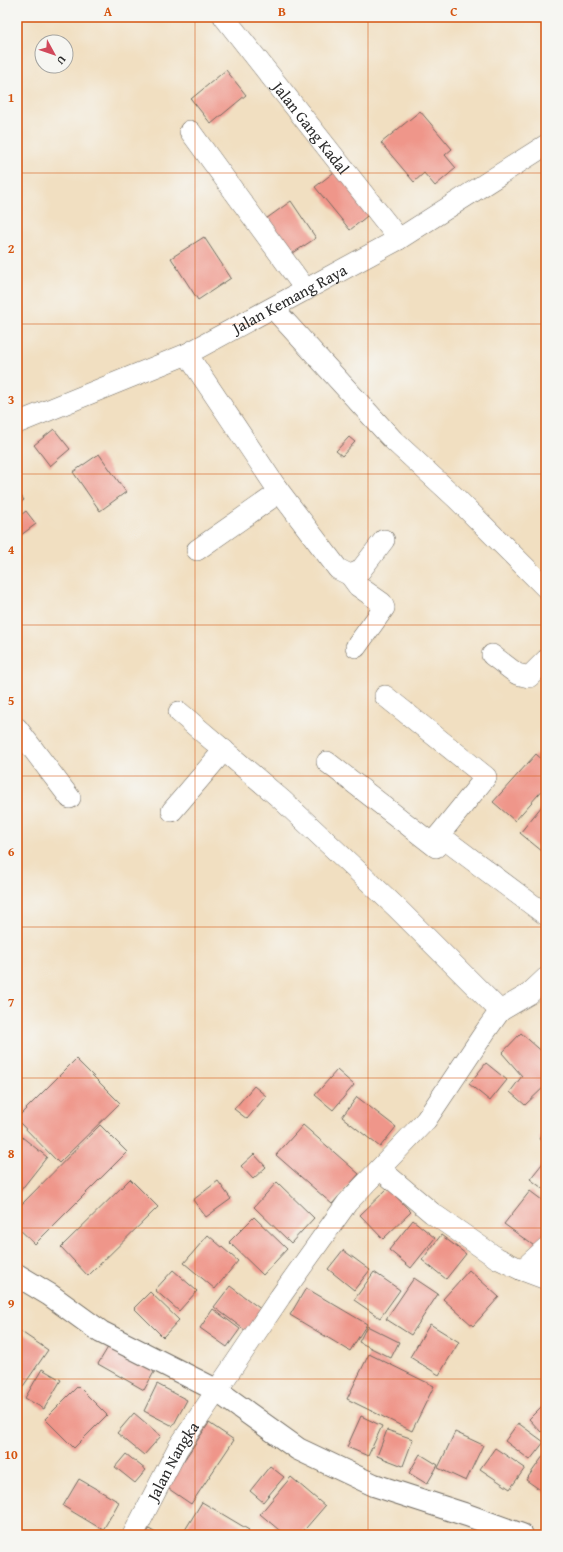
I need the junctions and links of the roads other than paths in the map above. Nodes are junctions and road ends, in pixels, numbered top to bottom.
1 (224, 17) edge
2 (190, 131) dead end
3 (544, 149) edge
4 (399, 239) junction
5 (306, 290) junction
6 (273, 308) junction
7 (187, 354) junction
8 (17, 423) edge
9 (276, 487) junction
10 (384, 540) dead end
11 (197, 550) dead end
12 (350, 575) junction
13 (546, 588) edge
14 (356, 647) dead end
15 (492, 655) dead end
16 (546, 660) edge
17 (385, 696) dead end
18 (179, 712) dead end
19 (17, 728) edge
20 (224, 750) junction
21 (327, 762) dead end
22 (70, 798) dead end
23 (172, 811) dead end
24 (439, 835) junction
25 (546, 915) edge
26 (546, 978) edge
27 (500, 1011) junction
28 (380, 1169) junction
29 (546, 1248) edge
30 (522, 1270) junction
31 (17, 1275) edge
32 (546, 1279) edge
33 (216, 1390) junction
34 (134, 1535) edge
35 (522, 1535) edge

1 - 4 street, Jalan Gang Kadal
2 - 5 street
3 - 4 street, Jalan Kemang Raya
4 - 5 street, Jalan Kemang Raya
5 - 6 street, Jalan Kemang Raya
6 - 7 street, Jalan Kemang Raya
6 - 13 street
7 - 8 street, Jalan Kemang Raya
7 - 9 street
9 - 11 street
9 - 12 street
10 - 12 street
12 - 14 street
15 - 16 street
17 - 24 street
18 - 20 street
19 - 22 street
20 - 23 street
20 - 27 street
21 - 24 street
24 - 25 street
26 - 27 street
27 - 28 street, Jalan Nangka
28 - 30 street
28 - 33 street, Jalan Nangka
29 - 30 street
30 - 32 street
31 - 33 street
33 - 34 street, Jalan Nangka
33 - 35 street

